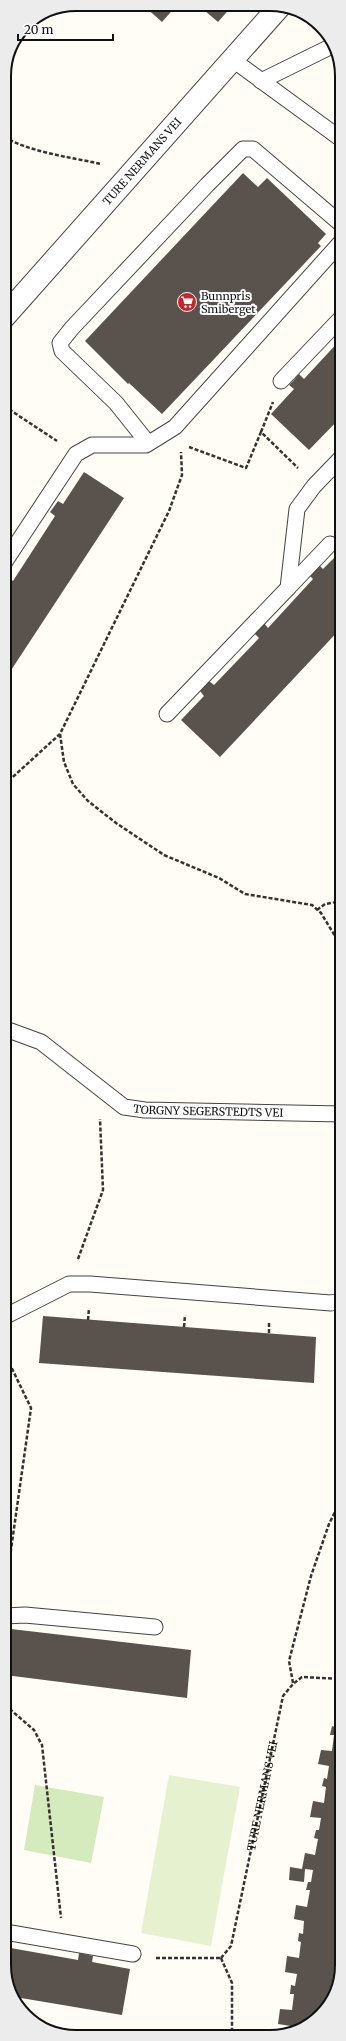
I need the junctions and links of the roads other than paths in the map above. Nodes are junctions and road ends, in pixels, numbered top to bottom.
1 (275, 11) edge
2 (328, 48) edge
3 (233, 60) junction
4 (261, 81) junction
5 (335, 135) edge
6 (335, 218) edge
7 (335, 250) edge
8 (11, 309) edge
9 (335, 325) edge
10 (281, 381) road end
11 (148, 443) junction
12 (335, 464) edge
13 (330, 544) dead end
14 (11, 552) edge
15 (288, 588) junction
16 (167, 714) dead end
17 (11, 1031) edge
18 (335, 1114) edge
19 (335, 1302) edge
20 (11, 1313) edge
21 (11, 1616) edge
22 (155, 1627) dead end
23 (11, 1933) edge
24 (133, 1954) road end

1 - 3 street, TURE NERMANS VEI
2 - 4 lane
3 - 4 lane
3 - 8 street, TURE NERMANS VEI
4 - 5 lane
6 - 11 lane
7 - 11 lane
9 - 10 lane
11 - 14 lane
12 - 15 lane
13 - 15 lane
15 - 16 lane
17 - 18 lane, TORGNY SEGERSTEDTS VEI
19 - 20 lane
21 - 22 lane
23 - 24 lane

